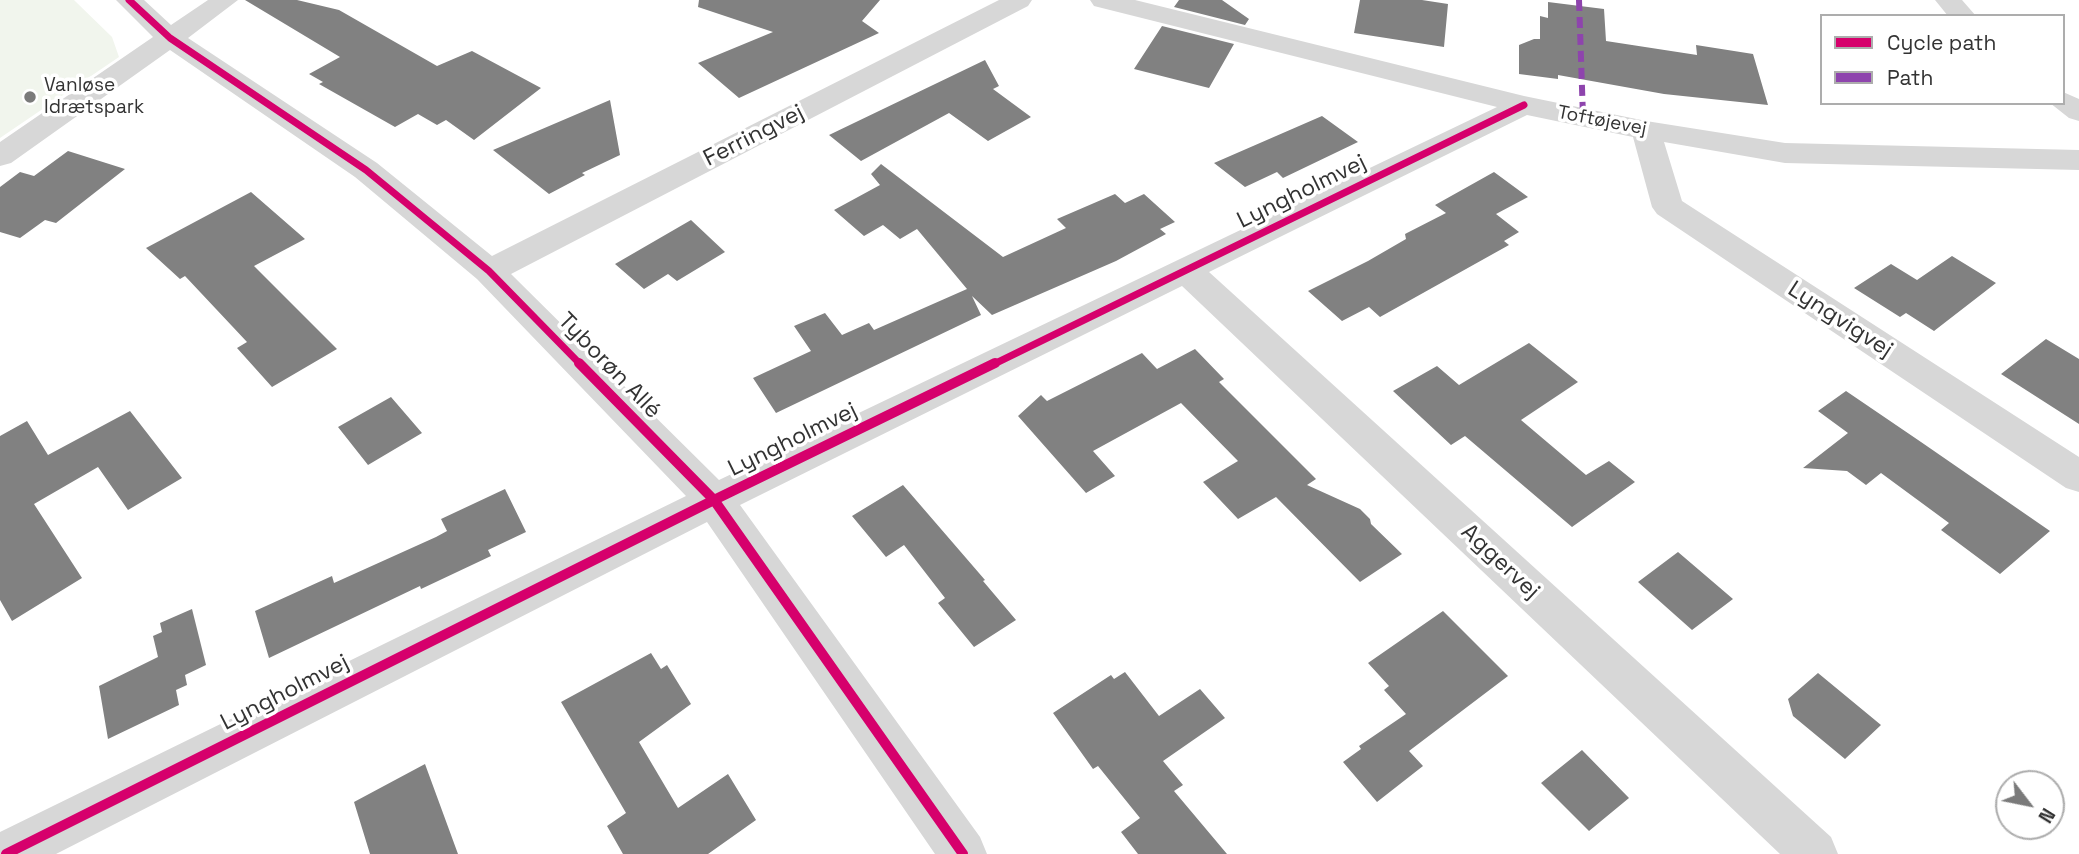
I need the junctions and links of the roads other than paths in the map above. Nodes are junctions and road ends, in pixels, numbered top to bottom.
1 (129, 0) edge
2 (225, 0) edge
3 (1019, 0) edge
4 (1102, 0) edge
5 (1948, 0) edge
6 (1139, 4) edge
7 (1962, 14) edge
8 (170, 38) junction
9 (1539, 108) junction
10 (1646, 130) junction
11 (0, 156) edge
12 (2079, 160) edge
13 (1186, 270) junction
14 (489, 271) junction
15 (2079, 477) edge
16 (714, 500) junction
17 (6, 849) edge
18 (963, 854) edge
19 (1814, 854) edge

1 - 8 street, Tyborøn Allé
2 - 8 street
3 - 14 street, Ferringvej
4 - 6 street, Toftøjevej
5 - 7 street
6 - 9 street, Toftøjevej
8 - 11 street
8 - 14 street, Tyborøn Allé
9 - 10 street, Toftøjevej
9 - 13 street, Lyngholmvej
10 - 12 street, Toftøjevej
10 - 15 street, Lyngvigvej
13 - 16 street, Lyngholmvej
13 - 19 street, Aggervej
14 - 16 street, Tyborøn Allé
16 - 17 street, Lyngholmvej
16 - 18 street, Tyborøn Allé

